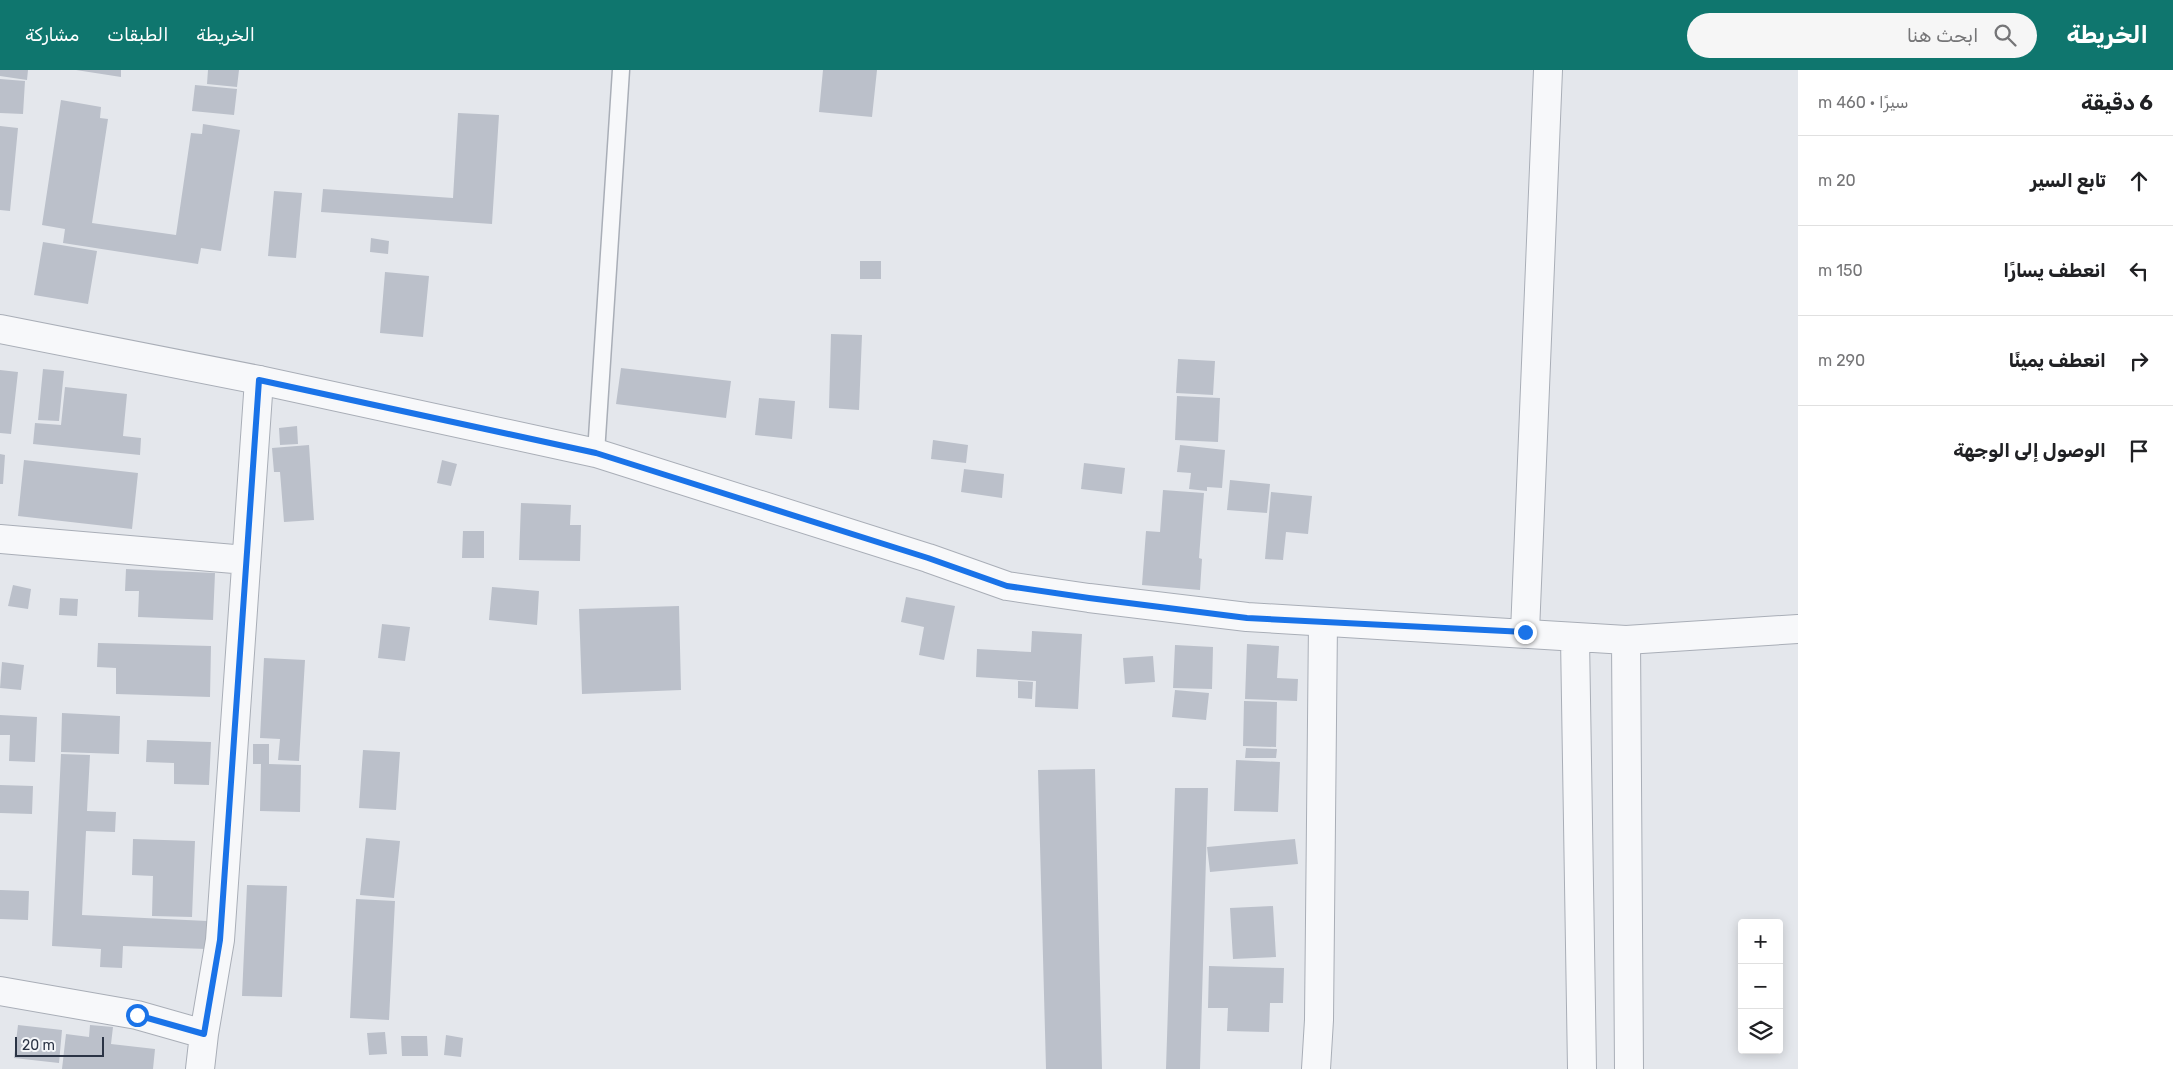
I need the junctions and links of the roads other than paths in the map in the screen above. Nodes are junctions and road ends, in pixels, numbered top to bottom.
1 (621, 70) edge
2 (1548, 70) edge
3 (0, 329) edge
4 (259, 380) junction
5 (596, 453) junction
6 (0, 539) edge
7 (246, 560) junction
8 (1323, 622) junction
9 (1798, 629) edge
10 (1525, 632) junction
11 (1575, 638) junction
12 (1626, 640) junction
13 (0, 991) edge
14 (204, 1034) junction
15 (200, 1069) edge
16 (1316, 1069) edge
17 (1582, 1069) edge
18 (1629, 1069) edge

1 - 5 lane
2 - 10 street
3 - 4 street
4 - 5 street
4 - 7 street
5 - 8 street
6 - 7 street
7 - 14 street
8 - 10 street
8 - 16 street
9 - 12 street
10 - 11 street
11 - 12 street
11 - 17 street
12 - 18 street
13 - 14 street
14 - 15 street

